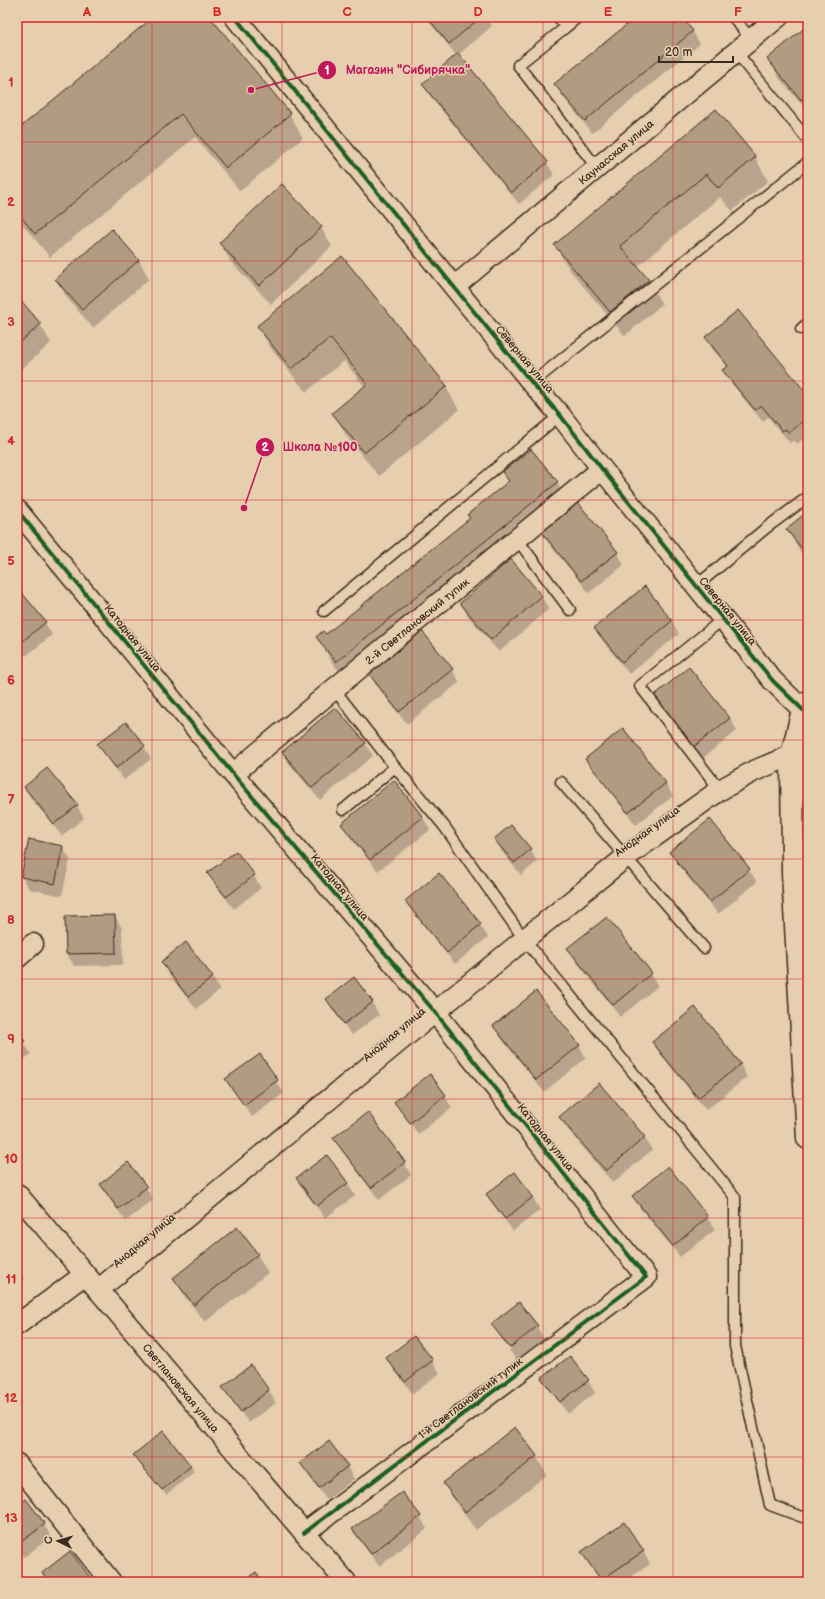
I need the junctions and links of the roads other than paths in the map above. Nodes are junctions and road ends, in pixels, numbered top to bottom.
1 (235, 17) edge
2 (558, 17) edge
3 (578, 17) edge
4 (733, 17) edge
5 (778, 17) edge
6 (566, 27) junction
7 (751, 40) junction
8 (736, 52) junction
9 (807, 136) edge
10 (808, 162) edge
11 (597, 168) junction
12 (454, 287) junction
13 (532, 383) junction
14 (560, 415) junction
15 (602, 469) junction
16 (808, 497) edge
17 (17, 510) edge
18 (518, 539) junction
19 (696, 586) junction
20 (570, 610) dead end
21 (324, 611) dead end
22 (723, 620) junction
23 (334, 689) junction
24 (806, 706) edge
25 (792, 755) junction
26 (395, 767) junction
27 (233, 774) junction
28 (561, 782) dead end
29 (720, 790) junction
30 (343, 810) dead end
31 (626, 856) junction
32 (802, 912) edge
33 (524, 938) junction
34 (33, 944) dead end
35 (704, 948) dead end
36 (17, 958) edge
37 (435, 1012) junction
38 (806, 1056) edge
39 (808, 1138) edge
40 (17, 1194) edge
41 (84, 1274) junction
42 (646, 1277) joint
43 (98, 1290) junction
44 (17, 1325) edge
45 (17, 1464) edge
46 (808, 1519) edge
47 (304, 1533) junction
48 (111, 1582) edge
49 (346, 1582) edge

1 - 12 street, Северная улица
2 - 6 lane
3 - 6 lane
4 - 7 lane
5 - 7 street, Каунасская улица
6 - 11 lane
7 - 8 street, Каунасская улица
8 - 9 lane
8 - 11 street, Каунасская улица
10 - 13 lane
11 - 12 street, Каунасская улица
12 - 13 street, Северная улица
13 - 14 street, Северная улица
14 - 15 street, Северная улица
14 - 21 lane
15 - 18 street, 2-й Светлановский тупик
15 - 19 street, Северная улица
16 - 19 lane
17 - 27 street, Катодная улица
18 - 20 lane
18 - 23 street, 2-й Светлановский тупик
19 - 22 street, Северная улица
22 - 24 street, Северная улица
22 - 29 lane
23 - 26 lane
23 - 27 street, 2-й Светлановский тупик
24 - 25 main road, Северная улица
25 - 29 street, Анодная улица
25 - 32 main road, Северная улица
26 - 30 lane
26 - 33 lane
27 - 37 street, Катодная улица
28 - 31 lane
29 - 31 street, Анодная улица
31 - 33 street, Анодная улица
31 - 35 lane
32 - 38 main road, Северная улица
33 - 37 street, Анодная улица
33 - 46 lane
34 - 36 street
37 - 42 street, Катодная улица
37 - 43 street, Анодная улица
38 - 39 main road, Северная улица
40 - 41 street, Светлановская улица
41 - 43 street, Светлановская улица
41 - 44 street
42 - 47 street, 1-й Светлановский тупик
43 - 47 street, Светлановская улица
45 - 48 street
47 - 49 street, Светлановская улица

